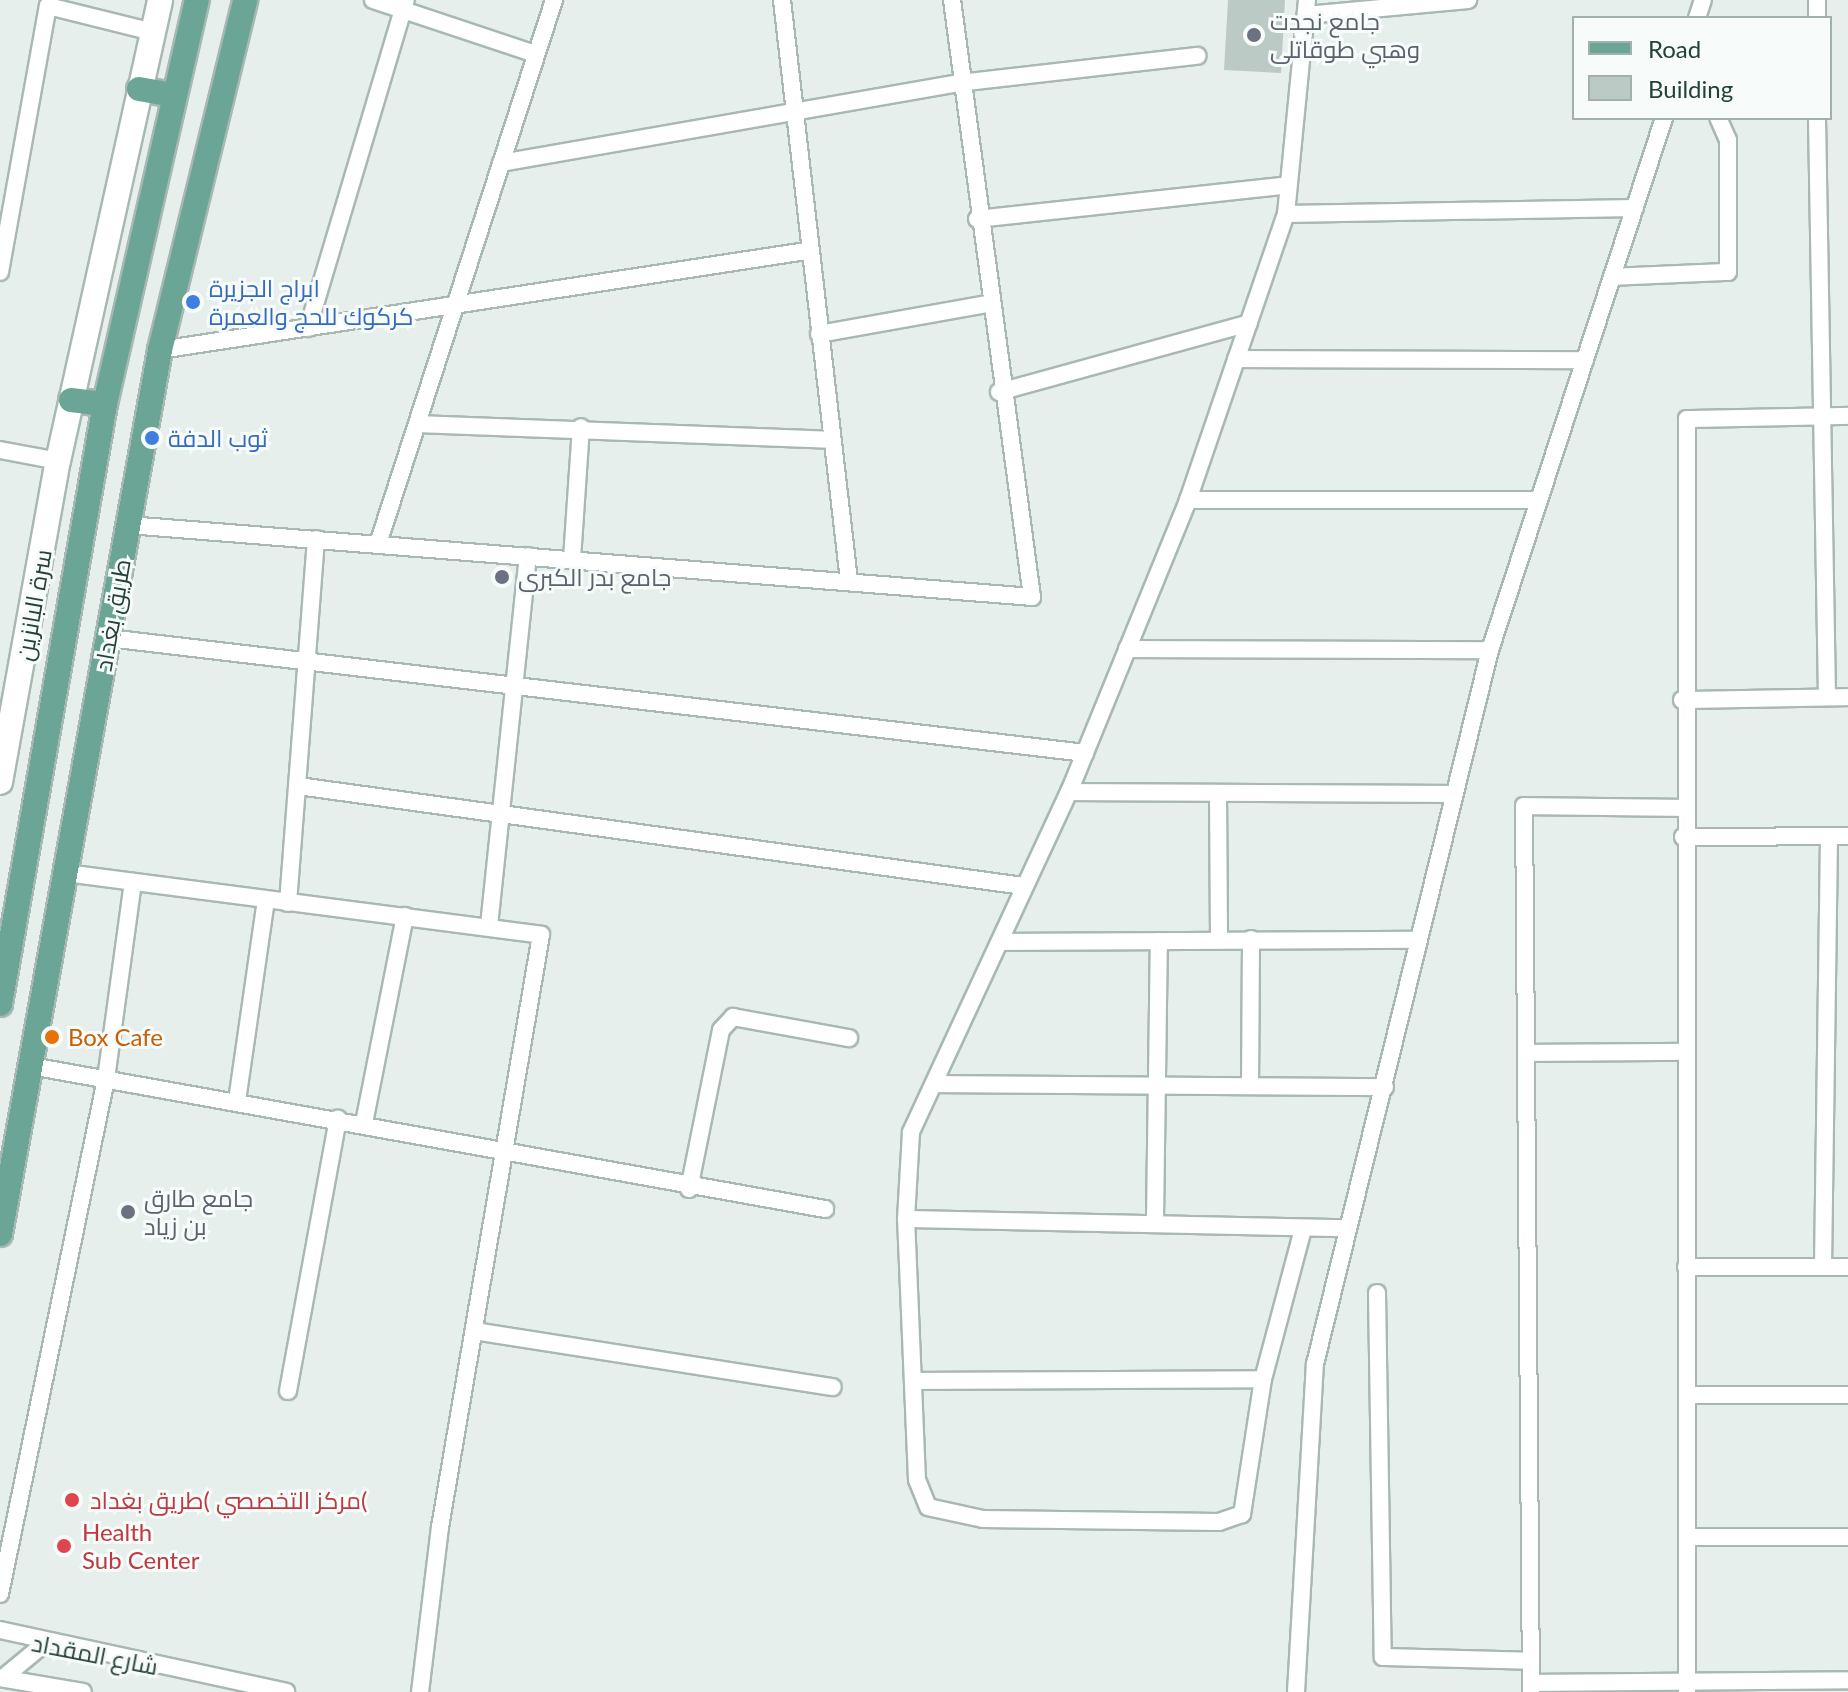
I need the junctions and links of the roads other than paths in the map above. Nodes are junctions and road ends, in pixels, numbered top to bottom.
1 (160, 0) edge
2 (197, 0) edge
3 (373, 0) edge
4 (554, 0) edge
5 (782, 0) edge
6 (952, 0) edge
7 (1468, 0) edge
8 (237, 3) edge
9 (405, 5) edge
10 (1307, 8) edge
11 (153, 32) junction
12 (535, 54) junction
13 (1197, 56) dead end
14 (959, 83) junction
15 (139, 89) junction
16 (174, 95) junction
17 (792, 115) junction
18 (1663, 120) edge
19 (1719, 120) edge
20 (1817, 120) edge
21 (501, 163) junction
22 (1288, 185) junction
23 (1635, 208) junction
24 (1286, 214) junction
25 (977, 219) junction
26 (806, 251) junction
27 (0, 272) edge
28 (1612, 277) junction
29 (988, 304) junction
30 (458, 306) junction
31 (1249, 323) junction
32 (308, 328) junction
33 (819, 334) junction
34 (160, 350) junction
35 (1236, 359) junction
36 (1585, 360) junction
37 (999, 392) junction
38 (71, 400) junction
39 (105, 404) junction
40 (1818, 416) junction
41 (1848, 416) edge
42 (418, 424) junction
43 (581, 427) junction
44 (828, 440) junction
45 (0, 450) edge
46 (57, 467) junction
47 (1188, 500) junction
48 (1539, 500) junction
49 (128, 525) junction
50 (316, 539) junction
51 (378, 544) junction
52 (528, 556) junction
53 (572, 559) junction
54 (849, 581) junction
55 (108, 638) junction
56 (1127, 649) junction
57 (1490, 650) junction
58 (310, 661) junction
59 (514, 684) junction
60 (1827, 697) junction
61 (1848, 697) edge
62 (1682, 700) junction
63 (1085, 753) junction
64 (0, 782) edge
65 (298, 786) junction
66 (1069, 792) junction
67 (1218, 793) junction
68 (1451, 794) junction
69 (1683, 808) junction
70 (502, 813) junction
71 (1829, 836) junction
72 (1848, 836) edge
73 (1683, 837) junction
74 (66, 873) junction
75 (133, 882) junction
76 (1023, 886) junction
77 (266, 900) junction
78 (288, 903) junction
79 (405, 916) junction
80 (489, 926) junction
81 (1219, 939) junction
82 (1251, 939) junction
83 (1415, 940) junction
84 (1159, 941) junction
85 (1000, 942) junction
86 (0, 1002) edge
87 (849, 1038) dead end
88 (1686, 1052) junction
89 (1527, 1053) junction
90 (31, 1066) junction
91 (106, 1079) junction
92 (934, 1084) junction
93 (1158, 1086) junction
94 (1250, 1086) junction
95 (1385, 1087) junction
96 (237, 1101) junction
97 (338, 1119) junction
98 (364, 1123) junction
99 (506, 1147) junction
100 (689, 1189) junction
101 (825, 1209) dead end
102 (906, 1219) junction
103 (1155, 1219) junction
104 (1348, 1228) junction
105 (1303, 1229) junction
106 (0, 1234) edge
107 (1686, 1267) junction
108 (1823, 1267) junction
109 (1848, 1267) edge
110 (1377, 1293) dead end
111 (474, 1331) junction
112 (1263, 1379) junction
113 (913, 1381) junction
114 (833, 1387) dead end
115 (288, 1391) dead end
116 (1687, 1395) junction
117 (1848, 1395) edge
118 (1687, 1537) junction
119 (1848, 1537) edge
120 (0, 1594) edge
121 (0, 1630) edge
122 (44, 1644) junction
123 (1531, 1661) junction
124 (1848, 1680) edge
125 (1, 1681) edge
126 (1687, 1686) edge
127 (1822, 1686) edge
128 (1531, 1688) edge
129 (83, 1692) edge
130 (286, 1692) edge
131 (420, 1692) edge
132 (1296, 1692) edge

1 - 11 main road, سرة البانزين
2 - 16 main road, طريق بغداد
3 - 9 street
4 - 12 street
5 - 17 street
6 - 14 street
7 - 10 street
8 - 34 main road, طريق بغداد
9 - 12 street
9 - 32 street
10 - 22 street
11 - 15 main road, سرة البانزين
11 - 27 street
12 - 21 street
13 - 14 street
14 - 17 street
14 - 25 street
15 - 16 main road
15 - 38 main road, سرة البانزين
16 - 39 main road, طريق بغداد
17 - 21 street
17 - 26 street
18 - 23 street
19 - 28 street
20 - 40 street
21 - 30 street
22 - 24 street
22 - 25 street
23 - 24 street
23 - 28 street
24 - 31 street
25 - 29 street
26 - 30 street
26 - 33 street
28 - 36 street
29 - 33 street
29 - 37 street
30 - 32 street
30 - 42 street
31 - 35 street
31 - 37 street
32 - 34 street
33 - 44 street
34 - 49 main road, طريق بغداد
35 - 36 street
35 - 47 street
36 - 48 street
37 - 54 street
38 - 39 main road
38 - 46 main road, سرة البانزين
39 - 86 main road, طريق بغداد
40 - 41 street
40 - 60 street
40 - 62 street
42 - 43 street
42 - 51 street
43 - 44 street
43 - 53 street
44 - 54 street
45 - 46 street
46 - 64 main road, سرة البانزين
47 - 48 street
47 - 56 street
48 - 57 street
49 - 50 street
49 - 55 main road, طريق بغداد
50 - 51 street
50 - 58 street
51 - 52 street
52 - 53 street
52 - 59 street
53 - 54 street
55 - 58 street
55 - 74 main road, طريق بغداد
56 - 57 street
56 - 63 street
57 - 68 street
58 - 59 street
58 - 65 street
59 - 63 street
59 - 70 street
60 - 61 street
60 - 62 street
62 - 69 street
63 - 66 street
65 - 70 street
65 - 78 street
66 - 67 street
66 - 76 street
67 - 68 street
67 - 81 street
68 - 83 street
69 - 73 street
69 - 89 street
70 - 76 street
70 - 80 street
71 - 72 street
71 - 73 street
71 - 108 street
73 - 88 street
74 - 75 street
74 - 90 main road, طريق بغداد
75 - 77 street
75 - 91 street
76 - 85 street
77 - 78 street
77 - 96 street
78 - 79 street
79 - 80 street
79 - 98 street
80 - 99 street
81 - 82 street
81 - 84 street
82 - 83 street
82 - 94 street
83 - 95 street
84 - 85 street
84 - 93 street
85 - 92 street
87 - 100 street
88 - 89 street
88 - 107 street
89 - 123 street
90 - 91 street
90 - 106 main road, طريق بغداد
91 - 96 street
91 - 120 street
92 - 93 street
92 - 102 street
93 - 94 street
93 - 103 street
94 - 95 street
95 - 104 street
96 - 97 street
97 - 98 street
97 - 115 street
98 - 99 street
99 - 100 street
99 - 111 street
100 - 101 street
102 - 103 street
102 - 113 street
103 - 105 street
104 - 105 street
104 - 132 street
105 - 112 street
107 - 108 street
107 - 116 street
108 - 109 street
110 - 123 street
111 - 114 street
111 - 131 street
112 - 113 street
112 - 113 street
116 - 117 street
116 - 118 street
118 - 119 street
118 - 126 street
121 - 122 street, شارع المقداد
122 - 125 street
122 - 130 street, شارع المقداد
123 - 128 street
124 - 127 street
125 - 129 street, شارع المقداد
126 - 127 street
126 - 128 street

